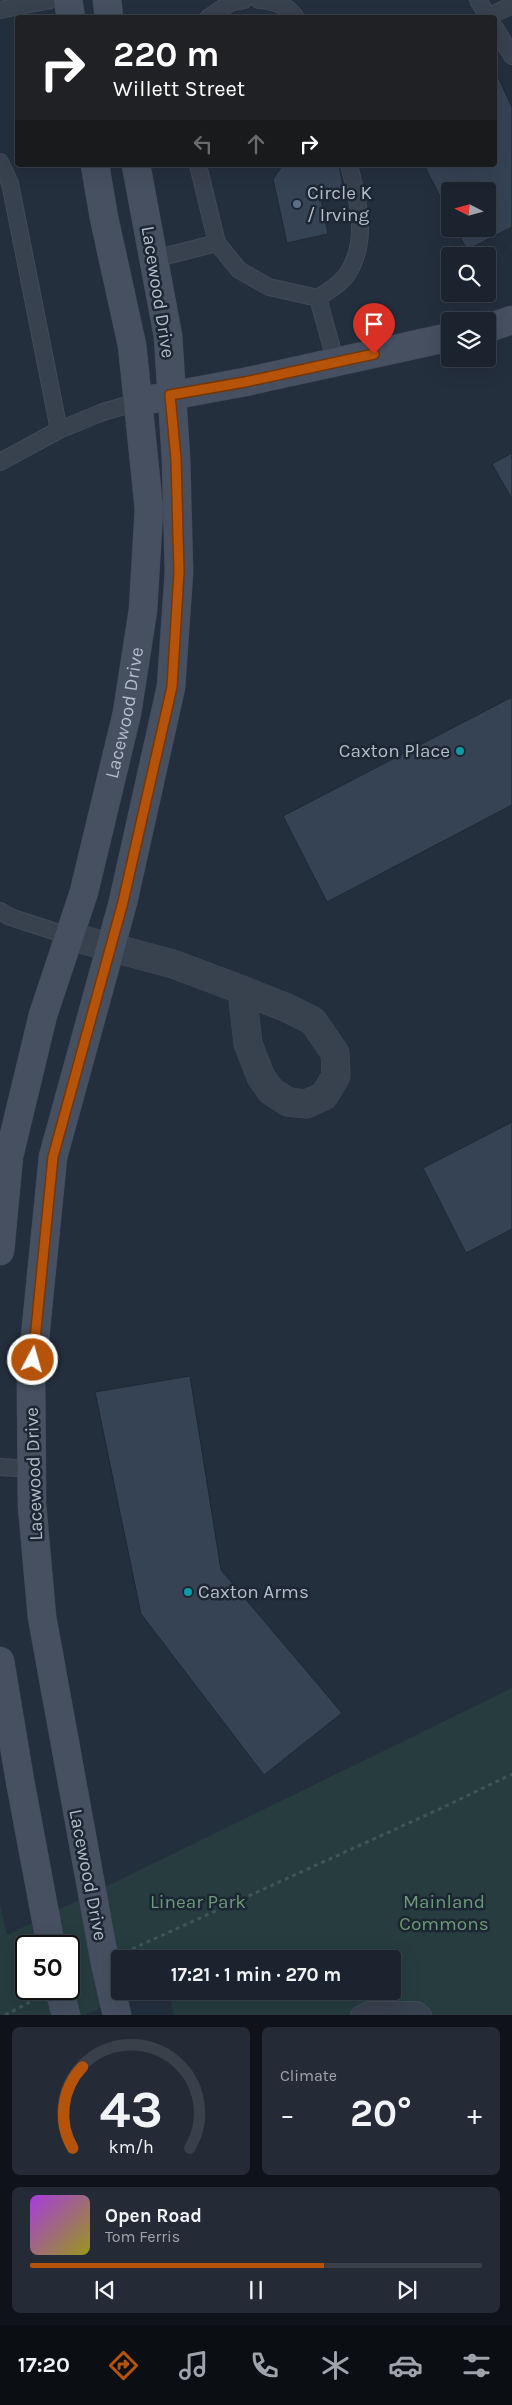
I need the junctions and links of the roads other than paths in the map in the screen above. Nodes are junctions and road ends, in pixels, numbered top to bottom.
1 (50, 0) edge
2 (68, 0) edge
3 (107, 0) edge
4 (244, 0) edge
5 (259, 0) edge
6 (478, 0) edge
7 (512, 5) edge
8 (0, 10) edge
9 (70, 15) edge
10 (109, 15) edge
11 (212, 15) edge
12 (294, 15) edge
13 (487, 15) edge
14 (497, 16) edge
15 (497, 31) edge
16 (512, 56) edge
17 (0, 162) edge
18 (95, 167) edge
19 (136, 167) edge
20 (198, 167) edge
21 (349, 167) edge
22 (217, 243) junction
23 (154, 259) junction
24 (318, 298) junction
25 (512, 320) edge
26 (496, 325) edge
27 (441, 339) edge
28 (336, 363) junction
29 (170, 395) junction
30 (138, 402) junction
31 (59, 430) junction
32 (0, 462) edge
33 (0, 911) edge
34 (70, 936) junction
35 (111, 946) junction
36 (242, 990) dead end
37 (0, 1251) edge
38 (0, 1467) edge
39 (32, 1468) junction
40 (0, 1661) edge
41 (49, 1935) edge
42 (54, 2000) edge
43 (66, 2015) edge
44 (117, 2015) edge
45 (359, 2015) edge
46 (423, 2015) edge

1 - 8 lane
2 - 9 main road
3 - 10 main road
4 - 11 lane
5 - 12 lane
6 - 13 lane
7 - 14 lane
15 - 16 lane
17 - 31 lane
18 - 30 main road, Lacewood Drive
19 - 23 main road, Lacewood Drive
20 - 22 lane
21 - 24 lane
22 - 23 lane
22 - 24 lane
23 - 29 main road, Lacewood Drive
24 - 28 lane
25 - 26 main road
27 - 28 main road
28 - 29 main road
29 - 30 main road
29 - 35 main road, Lacewood Drive
30 - 31 lane
30 - 34 main road, Lacewood Drive
31 - 32 lane
33 - 34 lane
34 - 35 street
34 - 37 main road, Lacewood Drive
35 - 36 street
35 - 39 main road, Lacewood Drive
38 - 39 lane
39 - 44 main road, Lacewood Drive
40 - 41 main road
42 - 43 main road
45 - 46 lane

